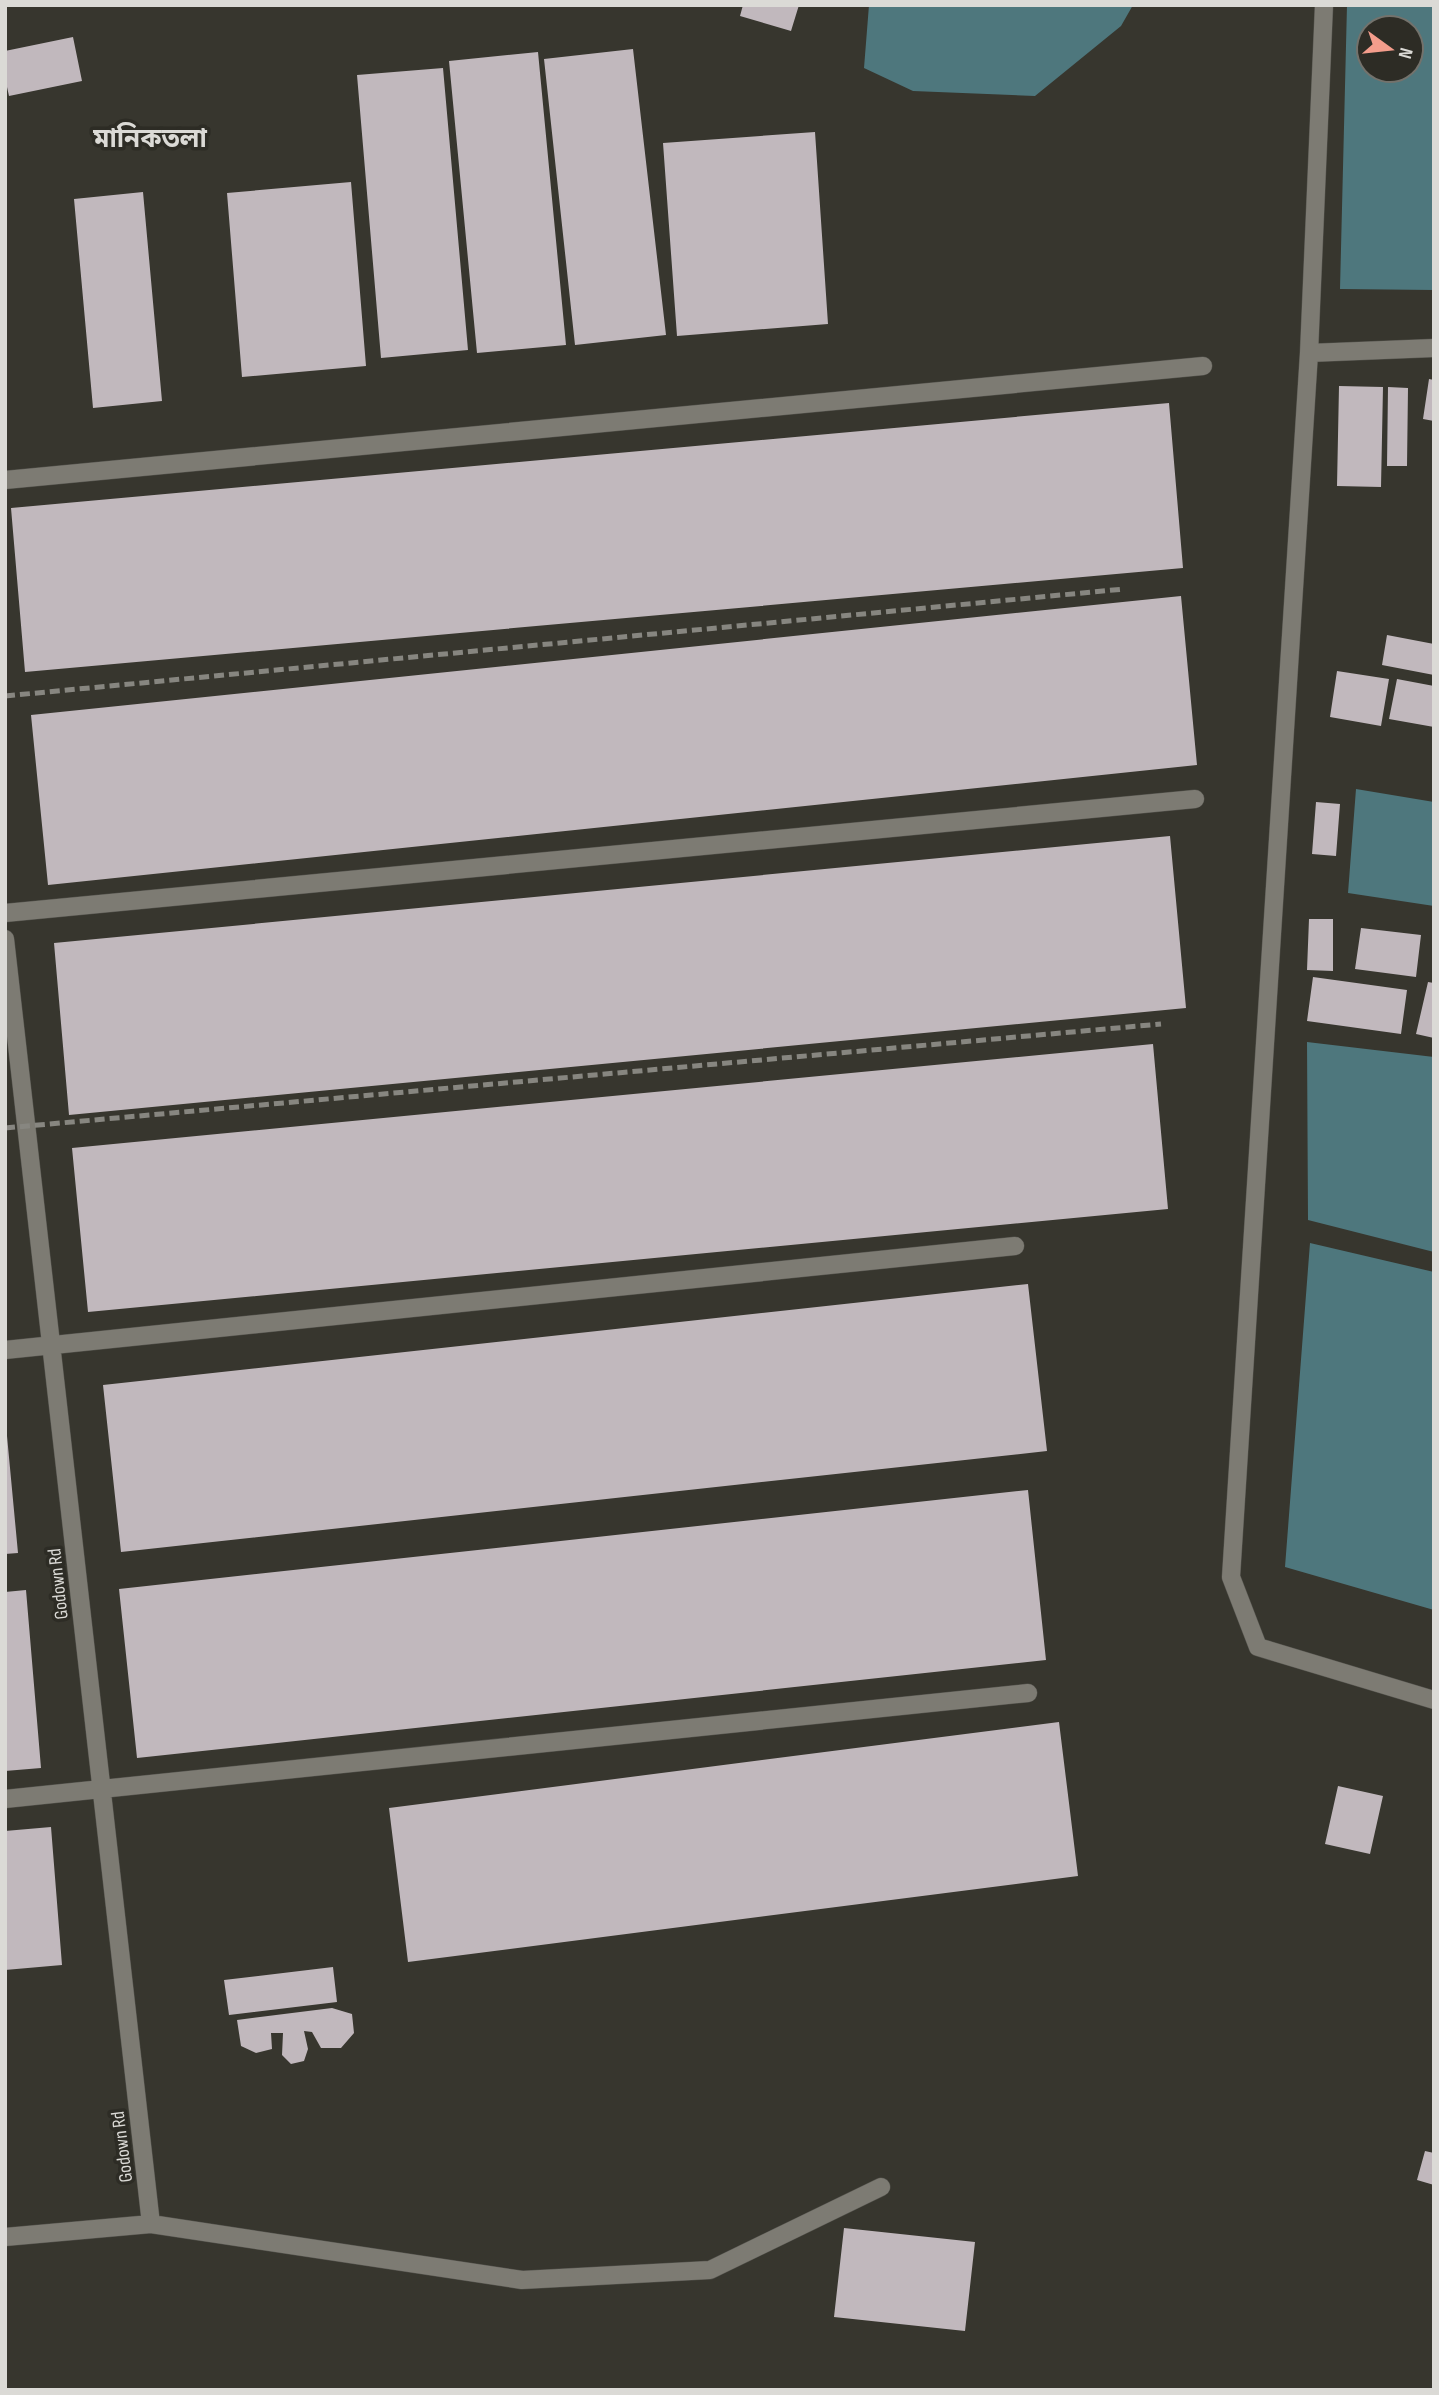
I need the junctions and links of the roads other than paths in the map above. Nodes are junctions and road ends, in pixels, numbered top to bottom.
1 (1324, 5) edge
2 (1434, 348) edge
3 (1309, 353) junction
4 (1203, 366) dead end
5 (5, 480) edge
6 (1195, 799) dead end
7 (5, 913) edge
8 (5, 939) edge
9 (1015, 1246) dead end
10 (52, 1346) junction
11 (5, 1350) edge
12 (1028, 1693) dead end
13 (1434, 1700) edge
14 (102, 1791) junction
15 (5, 1799) edge
16 (881, 2187) dead end
17 (151, 2224) junction
18 (5, 2237) edge

1 - 3 street
2 - 3 street
3 - 13 street
4 - 5 street
6 - 7 street
8 - 10 street, Godown Rd
9 - 10 street
10 - 11 street
10 - 14 street, Godown Rd
12 - 14 street
14 - 15 street
14 - 17 street, Godown Rd
16 - 17 street
17 - 18 street

